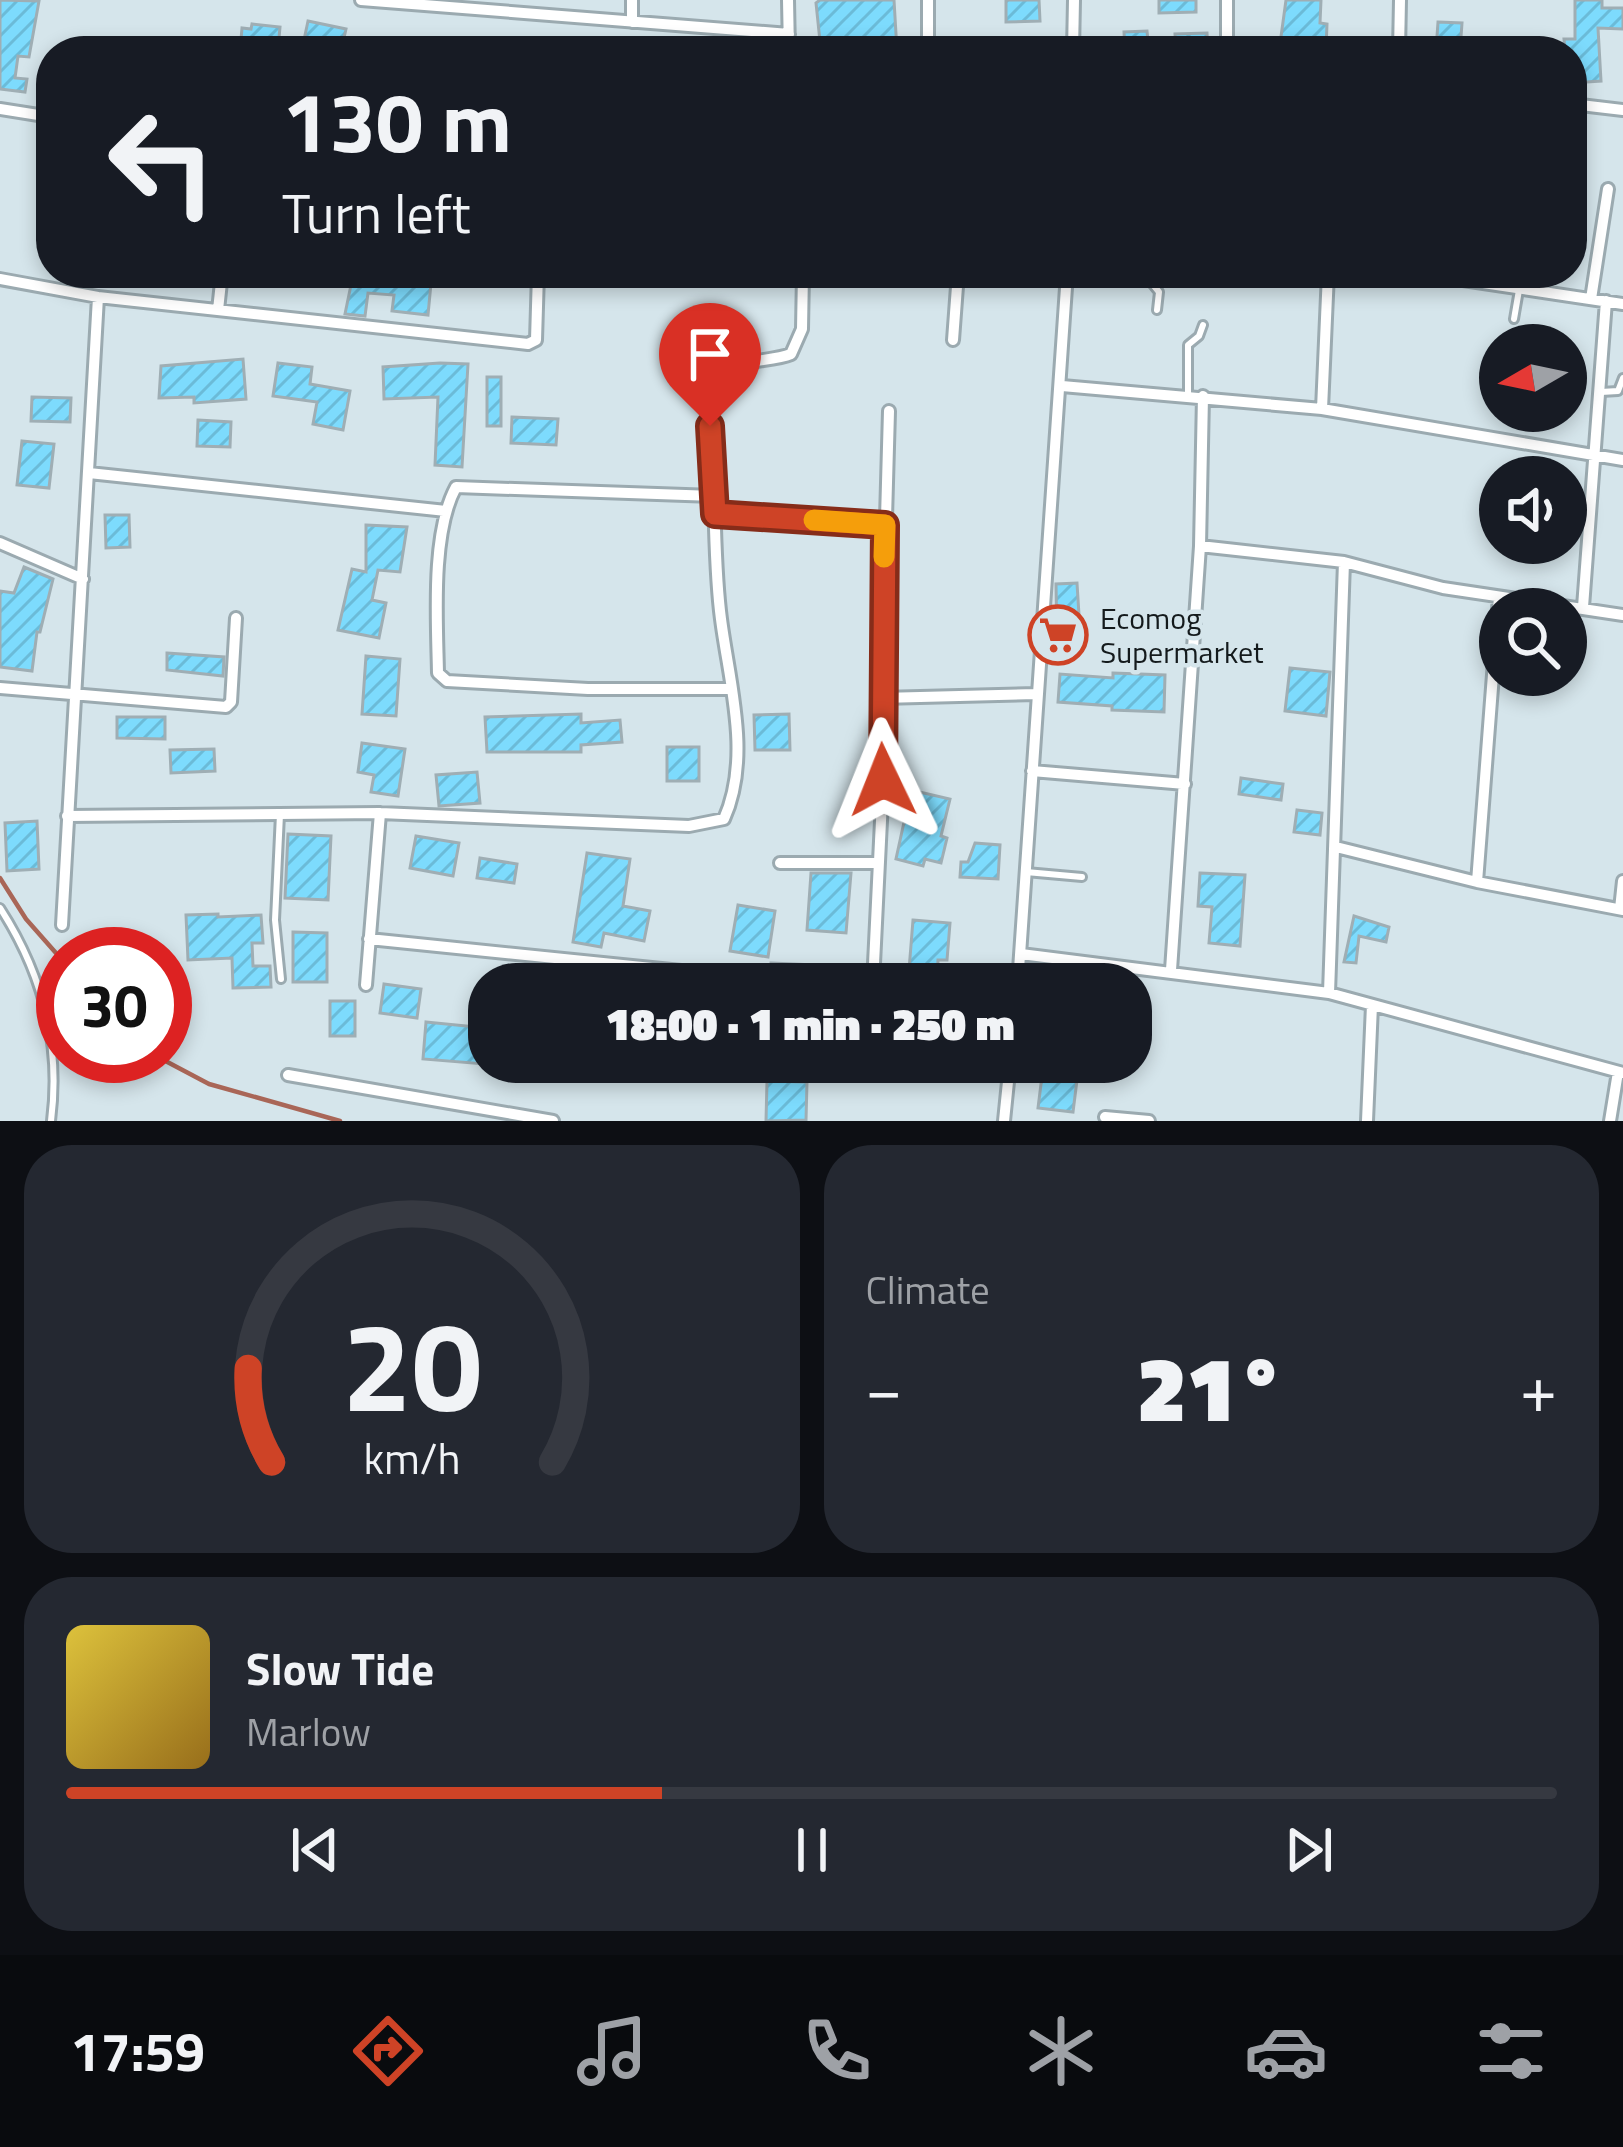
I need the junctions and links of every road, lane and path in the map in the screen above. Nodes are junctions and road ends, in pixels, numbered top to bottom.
1 (361, 0) edge
2 (632, 0) edge
3 (788, 0) edge
4 (928, 0) edge
5 (1073, 0) edge
6 (1227, 0) edge
7 (1400, 0) edge
8 (632, 22) junction
9 (789, 34) joint
10 (928, 36) edge
11 (1072, 36) edge
12 (1227, 36) edge
13 (1399, 36) edge
14 (1587, 106) edge
15 (0, 109) edge
16 (1623, 110) edge
17 (36, 115) edge
18 (1608, 189) dead end
19 (0, 280) edge
20 (36, 286) edge
21 (46, 288) edge
22 (220, 288) edge
23 (538, 288) edge
24 (803, 288) edge
25 (957, 288) edge
26 (1066, 288) edge
27 (1157, 288) edge
28 (1327, 288) edge
29 (1507, 288) edge
30 (1519, 290) junction
31 (98, 297) junction
32 (1591, 299) junction
33 (1606, 301) junction
34 (1623, 304) edge
35 (218, 310) junction
36 (1157, 310) dead end
37 (1514, 320) dead end
38 (1203, 326) dead end
39 (953, 340) dead end
40 (1623, 378) edge
41 (1062, 386) junction
42 (1598, 392) junction
43 (1188, 395) junction
44 (1203, 396) junction
45 (1322, 410) junction
46 (889, 411) dead end
47 (1592, 455) junction
48 (1623, 460) edge
49 (88, 473) junction
50 (714, 496) junction
51 (446, 511) junction
52 (715, 514) junction
53 (885, 525) junction
54 (0, 543) edge
55 (1200, 546) junction
56 (1345, 562) junction
57 (83, 579) junction
58 (1584, 588) edge
59 (1479, 593) edge
60 (1587, 609) edge
61 (1623, 615) edge
62 (236, 618) dead end
63 (0, 688) edge
64 (732, 689) junction
65 (1036, 694) junction
66 (76, 696) junction
67 (1491, 696) edge
68 (881, 698) junction
69 (1032, 771) junction
70 (1185, 784) junction
71 (380, 813) junction
72 (280, 814) junction
73 (67, 816) junction
74 (1336, 847) junction
75 (780, 863) dead end
76 (877, 863) junction
77 (1026, 872) junction
78 (1082, 877) dead end
79 (1623, 881) edge
80 (1477, 882) junction
81 (0, 908) edge
82 (1622, 909) edge
83 (62, 925) dead end
84 (369, 939) junction
85 (1022, 954) junction
86 (610, 963) edge
87 (874, 963) edge
88 (1021, 963) edge
89 (1171, 970) junction
90 (281, 979) dead end
91 (366, 985) dead end
92 (1329, 993) junction
93 (1372, 1005) junction
94 (1621, 1072) edge
95 (288, 1075) dead end
96 (1008, 1083) edge
97 (1105, 1117) dead end
98 (51, 1121) edge
99 (553, 1121) edge
100 (1004, 1121) edge
101 (1149, 1121) edge
102 (1366, 1121) edge
103 (1610, 1121) edge

1 - 8 street
2 - 8 street
3 - 9 street
4 - 10 street
5 - 11 street
6 - 12 street
7 - 13 street
8 - 9 street
14 - 16 street
15 - 17 street
18 - 32 street
19 - 20 street
21 - 31 street
22 - 35 street
23 - 35 street
24 - 50 street
25 - 39 street
26 - 41 street
27 - 36 lane
28 - 45 street
29 - 30 street
30 - 32 street
30 - 37 lane
31 - 35 street
31 - 49 street
32 - 33 street
33 - 34 street
33 - 42 street
38 - 43 lane
40 - 42 lane
41 - 43 street
41 - 65 street
42 - 47 street
43 - 44 street
44 - 45 street
44 - 55 street
45 - 47 street
46 - 53 street
47 - 48 street
47 - 58 street
49 - 51 street
49 - 57 street
50 - 51 street
50 - 52 street
51 - 64 street
52 - 53 street
52 - 64 street
53 - 68 street
54 - 57 street
55 - 56 street
55 - 70 street
56 - 59 street
56 - 74 street
57 - 66 street
60 - 61 street
62 - 66 street
63 - 66 street
64 - 71 street
65 - 68 street
65 - 69 street
66 - 73 street
67 - 80 street
68 - 76 street
69 - 70 street
69 - 77 street
70 - 89 street
71 - 72 street
71 - 84 street
72 - 73 street
72 - 90 lane
73 - 83 street
74 - 80 street
74 - 92 street
75 - 76 street
76 - 87 street
77 - 78 lane
77 - 85 street
79 - 82 street
80 - 82 street
81 - 98 lane
84 - 86 street
84 - 91 street
85 - 88 street
85 - 89 street
89 - 92 street
92 - 93 street
93 - 94 street
93 - 102 street
94 - 103 street
95 - 99 street
96 - 100 street
97 - 101 street

